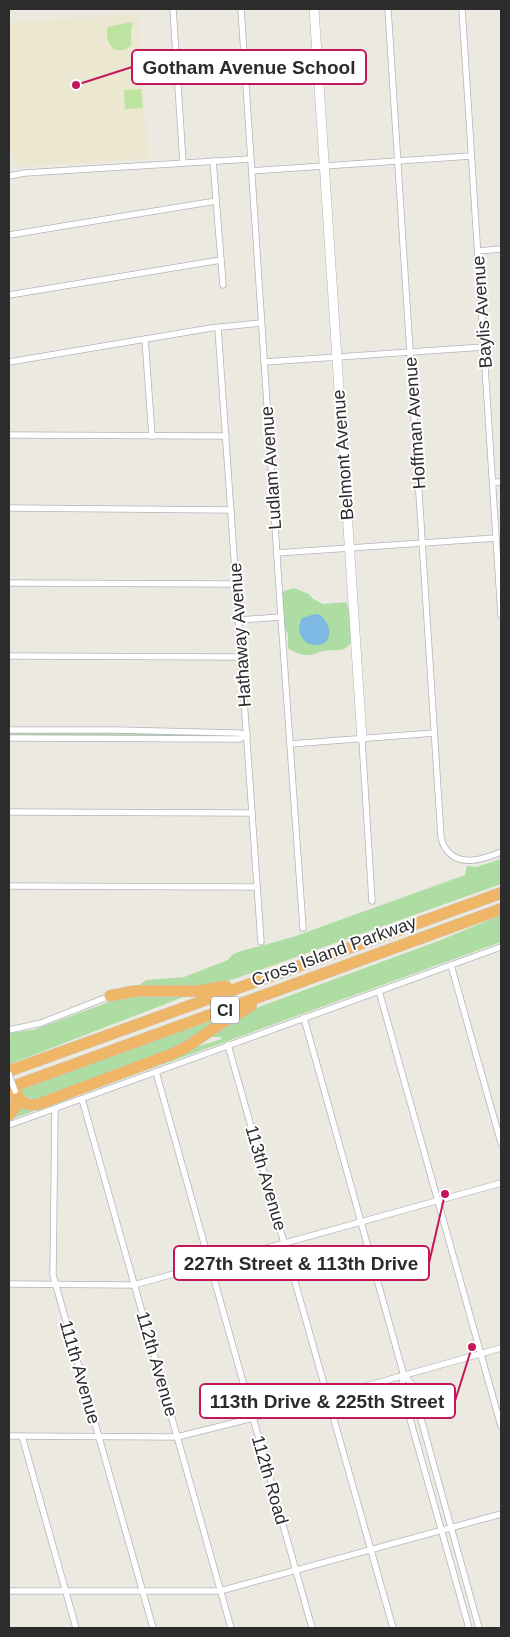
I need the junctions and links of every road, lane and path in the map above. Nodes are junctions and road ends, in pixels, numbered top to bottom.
1 (173, 9) edge
2 (241, 9) edge
3 (314, 9) edge
4 (388, 9) edge
5 (462, 9) edge
6 (472, 156) junction
7 (250, 159) junction
8 (213, 161) junction
9 (398, 161) junction
10 (183, 163) junction
11 (324, 166) junction
12 (252, 171) junction
13 (9, 176) edge
14 (216, 201) junction
15 (9, 235) edge
16 (501, 249) edge
17 (478, 251) junction
18 (221, 260) junction
19 (223, 285) dead end
20 (9, 295) edge
21 (261, 323) junction
22 (218, 328) junction
23 (145, 340) junction
24 (484, 347) junction
25 (410, 352) junction
26 (337, 357) junction
27 (9, 362) edge
28 (264, 362) junction
29 (9, 435) edge
30 (152, 436) junction
31 (226, 436) junction
32 (493, 482) junction
33 (501, 482) edge
34 (9, 508) edge
35 (231, 510) junction
36 (496, 538) junction
37 (423, 543) junction
38 (349, 548) junction
39 (277, 553) junction
40 (9, 582) edge
41 (236, 584) junction
42 (501, 615) edge
43 (281, 617) junction
44 (239, 620) junction
45 (9, 656) edge
46 (241, 657) junction
47 (9, 730) edge
48 (116, 730) junction
49 (434, 734) junction
50 (246, 735) junction
51 (9, 738) edge
52 (116, 738) junction
53 (362, 739) junction
54 (290, 744) junction
55 (9, 812) edge
56 (252, 814) junction
57 (501, 852) edge
58 (9, 886) edge
59 (257, 887) junction
60 (501, 893) edge
61 (372, 901) dead end
62 (501, 909) edge
63 (303, 928) dead end
64 (261, 942) dead end
65 (501, 947) edge
66 (451, 965) junction
67 (284, 971) junction
68 (285, 988) junction
69 (379, 991) junction
70 (110, 996) joint
71 (304, 1018) junction
72 (9, 1030) edge
73 (228, 1045) junction
74 (156, 1072) junction
75 (9, 1073) edge
76 (12, 1090) edge
77 (82, 1099) junction
78 (55, 1109) junction
79 (9, 1115) edge
80 (9, 1125) edge
81 (501, 1143) edge
82 (501, 1183) edge
83 (438, 1201) junction
84 (362, 1222) junction
85 (285, 1244) junction
86 (210, 1265) junction
87 (9, 1284) edge
88 (56, 1285) junction
89 (134, 1285) junction
90 (501, 1348) edge
91 (481, 1354) junction
92 (404, 1376) junction
93 (328, 1397) junction
94 (253, 1418) junction
95 (501, 1426) edge
96 (9, 1436) edge
97 (22, 1436) junction
98 (99, 1437) junction
99 (177, 1437) junction
100 (430, 1451) junction
101 (420, 1454) junction
102 (501, 1514) edge
103 (451, 1528) junction
104 (442, 1530) junction
105 (371, 1550) junction
106 (296, 1571) junction
107 (9, 1591) edge
108 (66, 1591) junction
109 (220, 1591) junction
110 (142, 1592) junction
111 (472, 1606) junction
112 (464, 1608) junction
113 (76, 1628) edge
114 (153, 1628) edge
115 (231, 1628) edge
116 (312, 1628) edge
117 (393, 1628) edge
118 (469, 1628) edge
119 (478, 1628) edge

1 - 10 street
2 - 7 street, Ludlam Avenue
3 - 11 street, Belmont Avenue
4 - 9 street, Hoffman Avenue
5 - 6 street, Baylis Avenue
6 - 9 street
6 - 17 street, Baylis Avenue
7 - 8 street
7 - 12 street, Ludlam Avenue
8 - 10 street
8 - 14 street
9 - 11 street
9 - 25 street, Hoffman Avenue
10 - 13 street
11 - 12 street
11 - 26 street, Belmont Avenue
12 - 21 street, Ludlam Avenue
14 - 15 street
14 - 18 street
16 - 17 street
17 - 24 street, Baylis Avenue
18 - 19 street
18 - 20 street
21 - 22 street
21 - 28 street, Ludlam Avenue
22 - 23 street
22 - 31 street, Hathaway Avenue
23 - 27 street
23 - 30 street
24 - 25 street
24 - 32 street, Baylis Avenue
25 - 26 street
25 - 37 street, Hoffman Avenue
26 - 28 street
26 - 38 street, Belmont Avenue
28 - 39 street, Ludlam Avenue
29 - 30 street
30 - 31 street
31 - 35 street, Hathaway Avenue
32 - 33 street
32 - 36 street, Baylis Avenue
34 - 35 street
35 - 41 street, Hathaway Avenue
36 - 37 street
36 - 42 street, Baylis Avenue
37 - 38 street
37 - 49 street, Hoffman Avenue
38 - 39 street
38 - 53 street, Belmont Avenue
39 - 43 street, Ludlam Avenue
40 - 41 street
41 - 44 street, Hathaway Avenue
43 - 44 street
43 - 54 street, Ludlam Avenue
44 - 46 street, Hathaway Avenue
45 - 46 street
46 - 50 street, Hathaway Avenue
47 - 48 street
48 - 50 street
48 - 52 street
49 - 53 street
49 - 57 street, Hoffman Avenue
50 - 52 street
50 - 56 street, Hathaway Avenue
51 - 52 street
53 - 54 street
53 - 61 street, Belmont Avenue
54 - 63 street, Ludlam Avenue
55 - 56 street
56 - 59 street, Hathaway Avenue
58 - 59 street
59 - 64 street, Hathaway Avenue
60 - 67 highway, Cross Island Parkway / CI
62 - 68 highway, Cross Island Parkway / CI
65 - 66 street
66 - 69 street
66 - 81 street
67 - 70 highway
67 - 75 highway, Cross Island Parkway / CI
68 - 76 highway, Cross Island Parkway / CI
68 - 76 highway
69 - 71 street
69 - 83 street
70 - 72 street
71 - 73 street
71 - 84 street
73 - 74 street
73 - 85 street, 113th Avenue
74 - 77 street
74 - 86 street, 112th Road
75 - 76 street, bridge
76 - 79 highway
77 - 78 street
77 - 89 street, 112th Avenue
78 - 80 street
78 - 88 street, 111th Avenue
82 - 83 street
83 - 84 street
83 - 91 street
84 - 85 street
84 - 92 street
85 - 86 street
85 - 93 street, 113th Avenue
86 - 89 street
86 - 94 street, 112th Road
87 - 88 street
88 - 89 street
88 - 98 street, 111th Avenue
89 - 99 street, 112th Avenue
90 - 91 street
91 - 92 street
91 - 95 street
92 - 93 street
92 - 100 street
92 - 101 street
93 - 94 street
93 - 105 street, 113th Avenue
94 - 99 street
94 - 106 street, 112th Road
96 - 97 street
97 - 98 street
97 - 108 street
98 - 99 street
98 - 110 street, 111th Avenue
99 - 109 street, 112th Avenue
100 - 101 street
100 - 103 street
101 - 104 street
102 - 103 street
103 - 104 street
103 - 111 street
104 - 105 street
104 - 112 street
105 - 106 street
105 - 117 street, 113th Avenue
106 - 109 street
106 - 116 street, 112th Road
107 - 108 street
108 - 110 street
108 - 113 street
109 - 110 street
109 - 115 street, 112th Avenue
110 - 114 street, 111th Avenue
111 - 112 street
111 - 119 street
112 - 118 street

